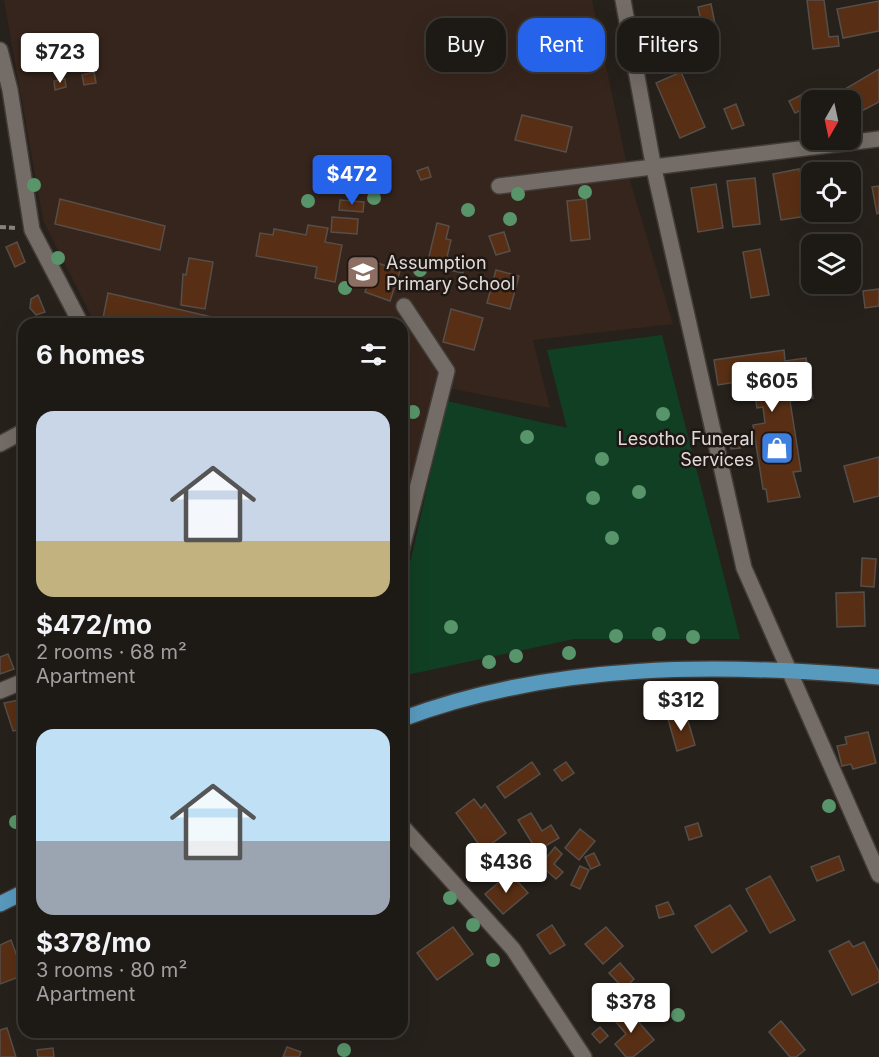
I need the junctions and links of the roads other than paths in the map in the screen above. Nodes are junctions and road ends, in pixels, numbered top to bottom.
1 (623, 0) edge
2 (0, 50) edge
3 (879, 139) edge
4 (654, 169) junction
5 (500, 186) dead end
6 (405, 306) dead end
7 (78, 318) edge
8 (18, 434) edge
9 (0, 444) edge
10 (408, 524) edge
11 (787, 669) junction
12 (879, 677) edge
13 (18, 684) edge
14 (0, 691) edge
15 (408, 717) edge
16 (408, 833) edge
17 (879, 875) edge
18 (18, 895) edge
19 (0, 904) edge
20 (581, 1056) edge

1 - 4 street
2 - 7 street
3 - 4 street
4 - 5 street
4 - 11 street
6 - 10 street
8 - 9 street
11 - 12 main road
11 - 15 main road
11 - 17 street
13 - 14 street
16 - 20 street
18 - 19 main road

